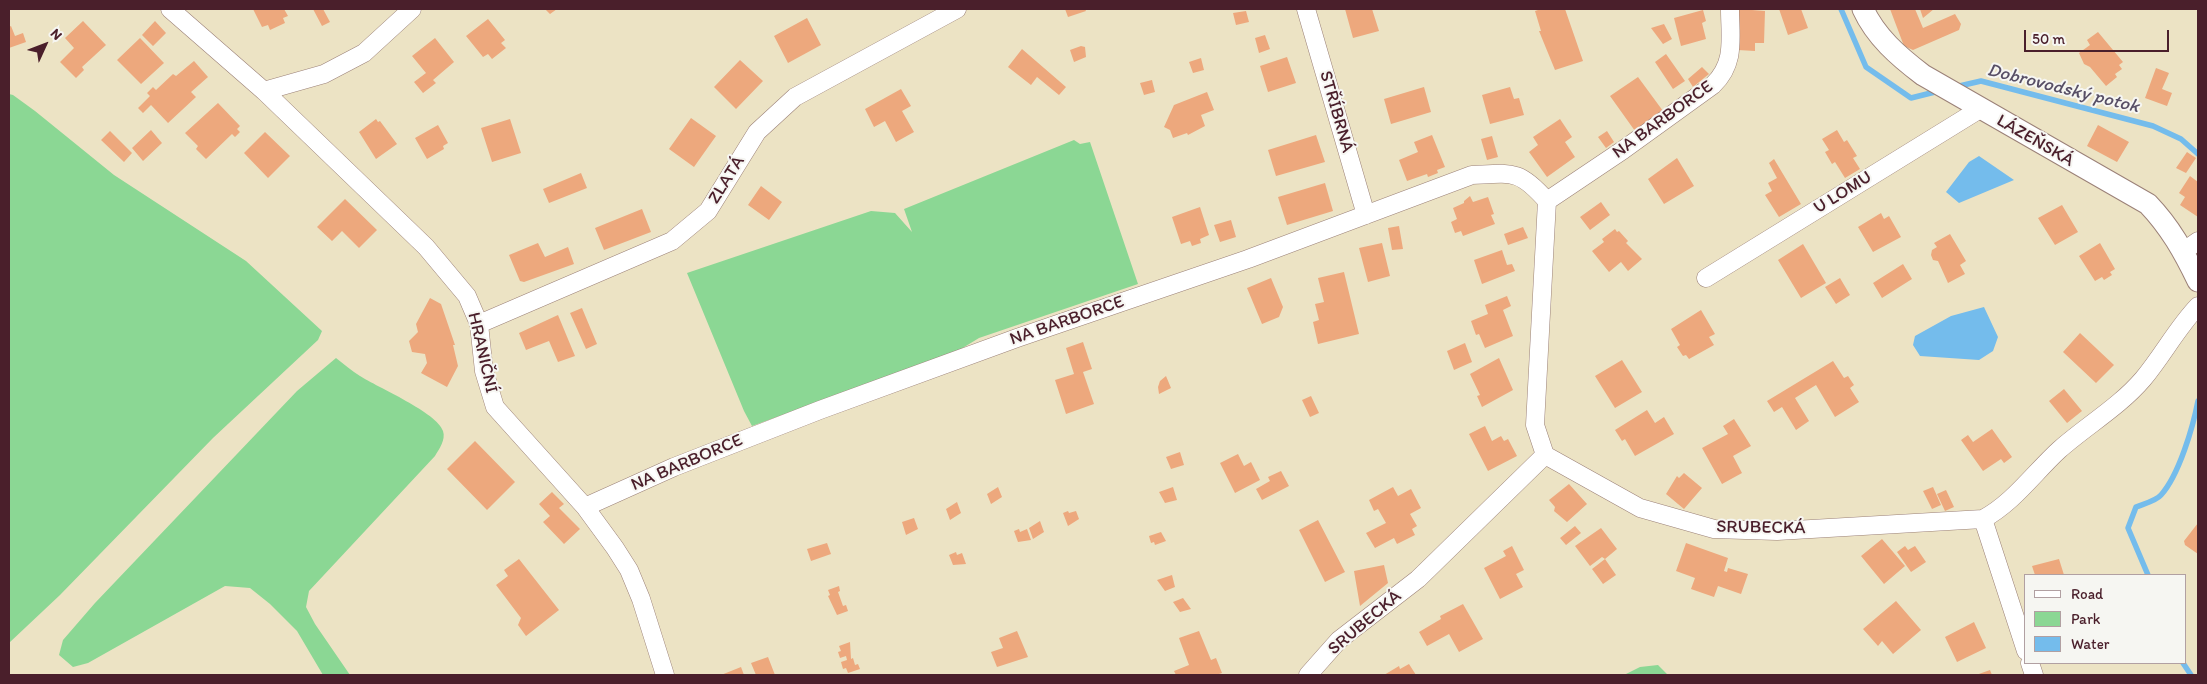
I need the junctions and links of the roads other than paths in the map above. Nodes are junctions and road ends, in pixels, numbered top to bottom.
1 (170, 9) edge
2 (412, 9) edge
3 (957, 9) edge
4 (1306, 9) edge
5 (1730, 9) edge
6 (1863, 9) edge
7 (264, 91) junction
8 (1972, 104) junction
9 (1546, 201) junction
10 (1366, 214) junction
11 (2191, 246) edge
12 (1706, 278) dead end
13 (2198, 281) edge
14 (2198, 306) edge
15 (479, 324) junction
16 (1545, 455) junction
17 (585, 507) junction
18 (1983, 519) junction
19 (2024, 645) edge
20 (666, 675) edge
21 (1308, 675) edge

1 - 7 street, HRANIČNÍ
2 - 7 street
3 - 15 street, ZLATÁ
4 - 10 street, STŘÍBRNÁ
5 - 9 street, NA BARBORCE
6 - 8 street, LÁZEŇSKÁ
7 - 15 street, HRANIČNÍ
8 - 11 street, LÁZEŇSKÁ
8 - 12 street, U LOMU
9 - 10 street, NA BARBORCE
9 - 16 street
10 - 17 street, NA BARBORCE
11 - 13 street, LÁZEŇSKÁ
14 - 18 street, SRUBECKÁ
15 - 17 street, HRANIČNÍ
16 - 18 street, SRUBECKÁ
16 - 21 street, SRUBECKÁ
17 - 20 street, HRANIČNÍ
18 - 19 street

